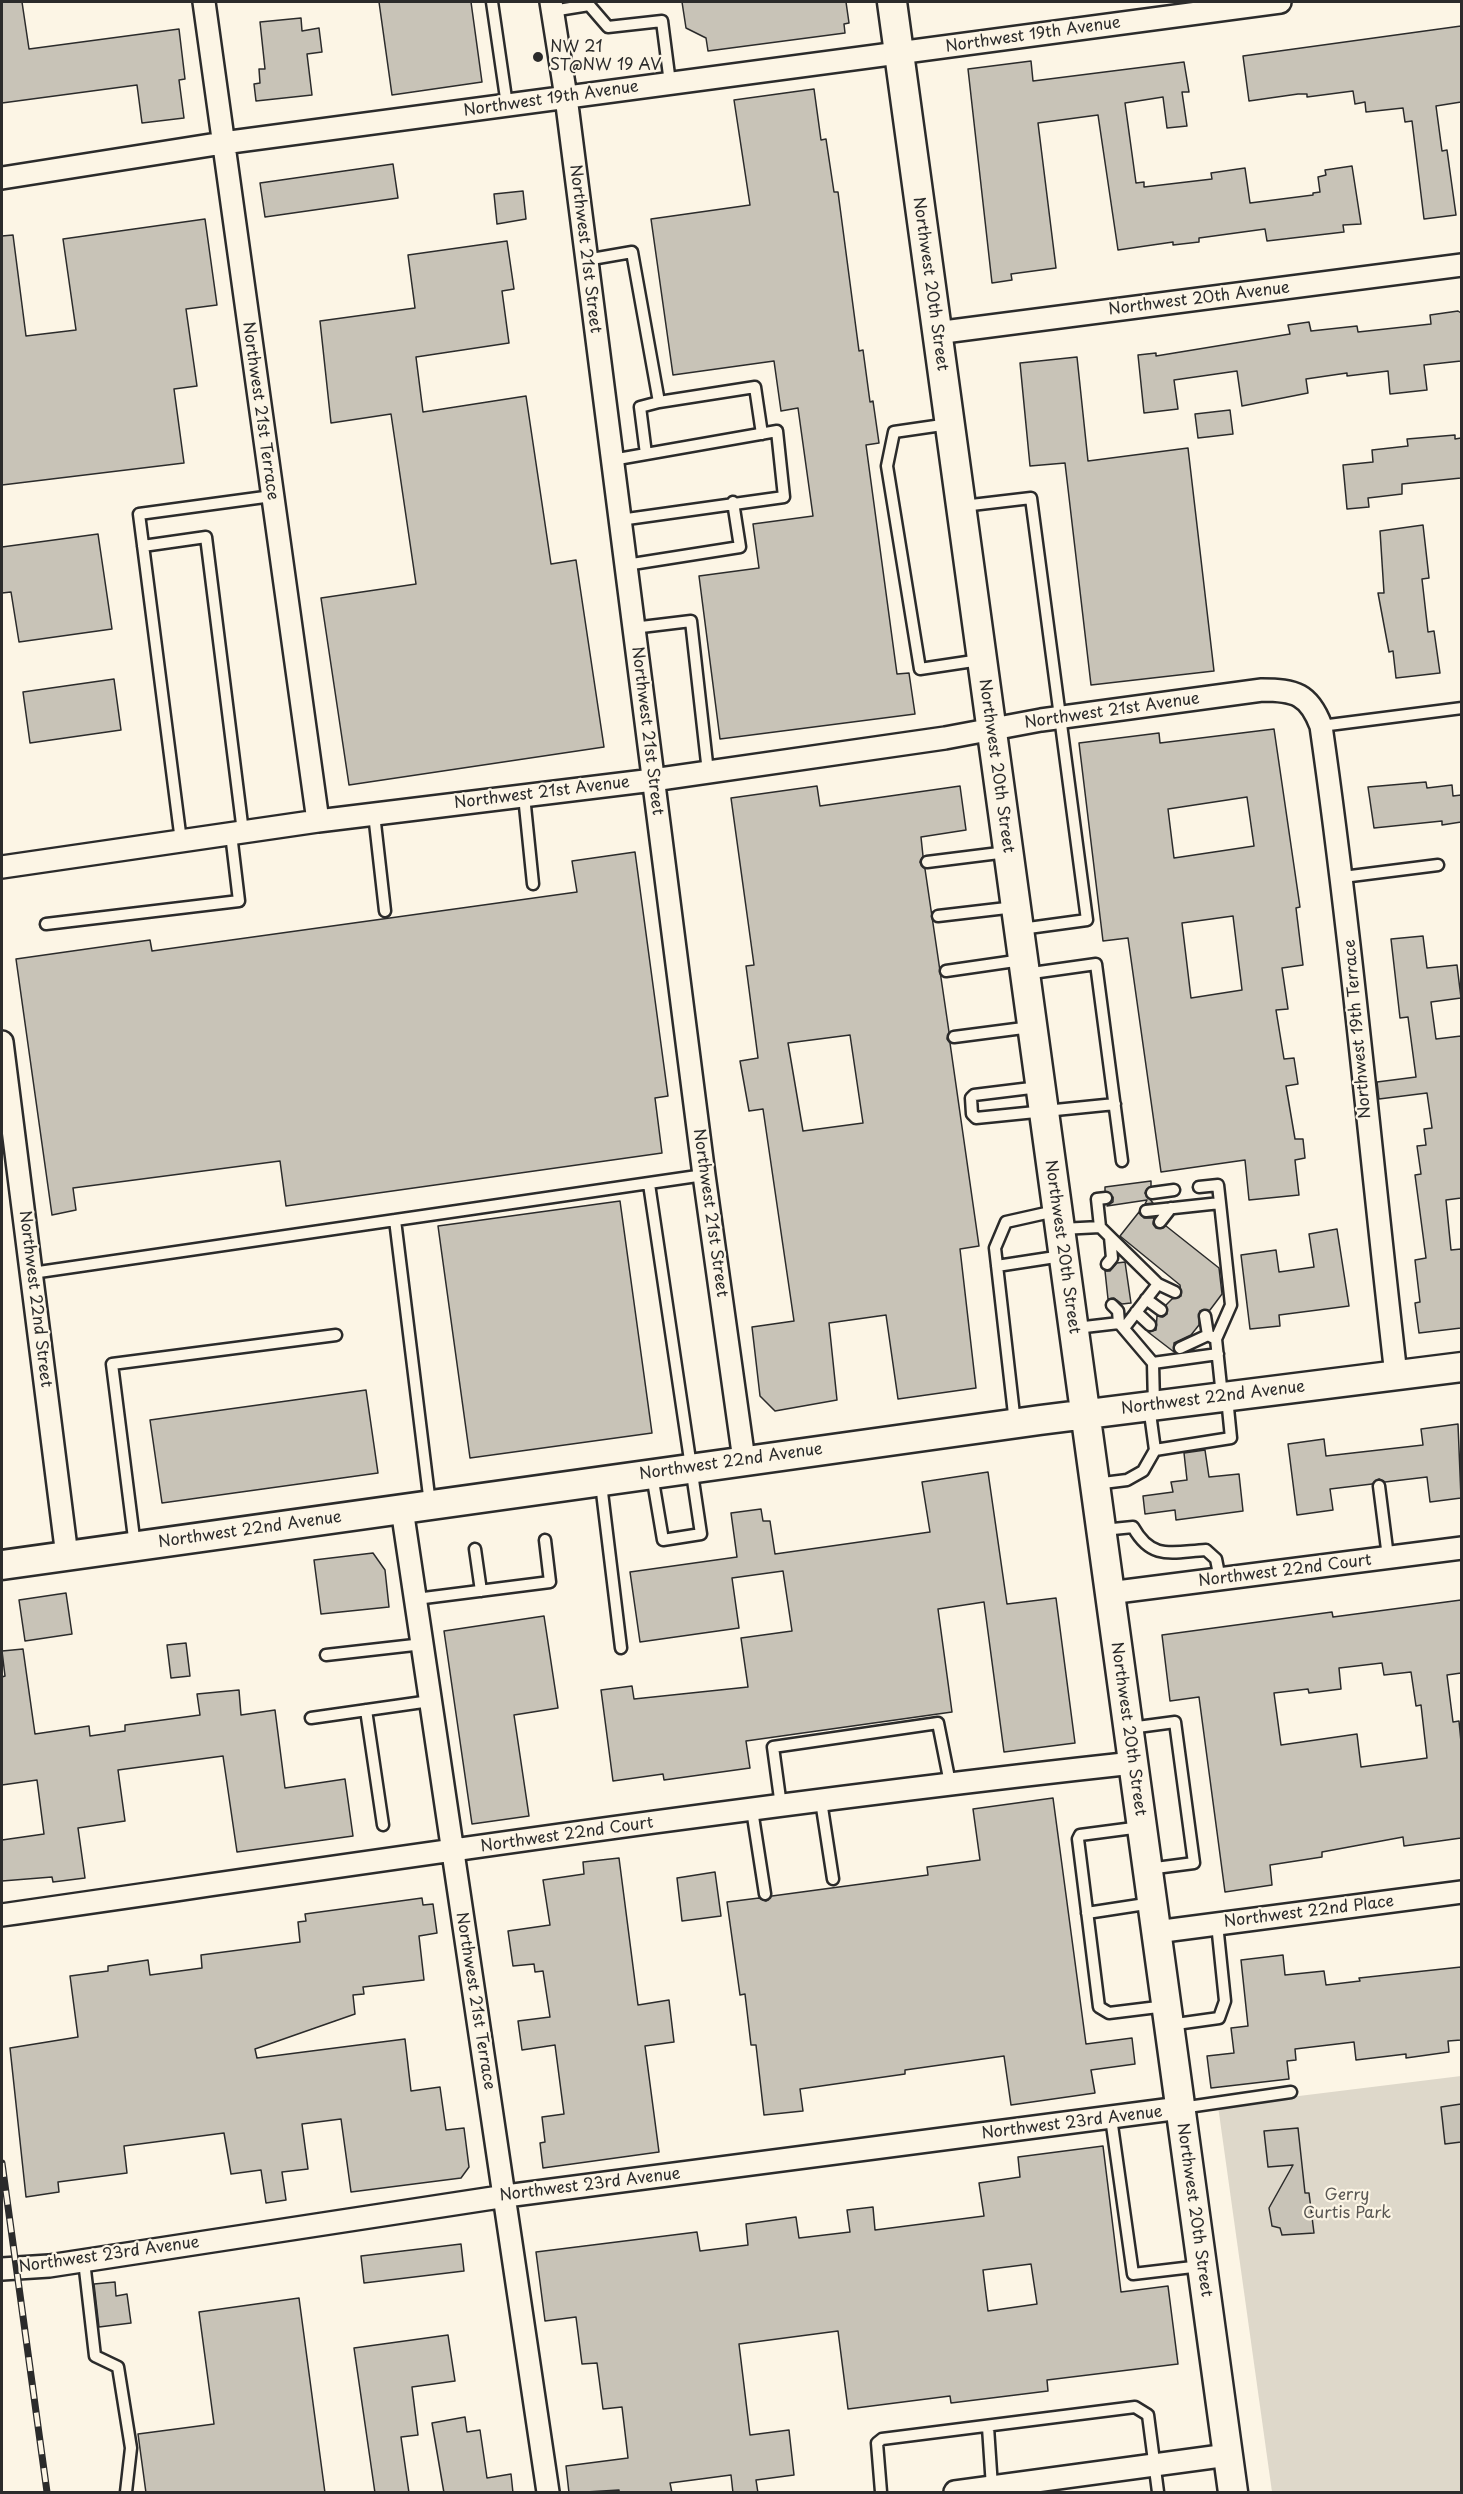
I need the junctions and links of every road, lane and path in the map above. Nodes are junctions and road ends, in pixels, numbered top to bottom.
1 (204, 2) edge
2 (492, 2) edge
3 (892, 2) edge
4 (1280, 2) edge
5 (1237, 4) edge
6 (552, 6) edge
7 (899, 53) junction
8 (670, 83) junction
9 (566, 97) junction
10 (507, 105) junction
11 (223, 143) junction
12 (2, 178) edge
13 (586, 260) junction
14 (1461, 265) edge
15 (936, 333) junction
16 (659, 402) junction
17 (949, 424) junction
18 (762, 434) junction
19 (646, 454) junction
20 (612, 460) junction
21 (272, 496) junction
22 (733, 502) junction
23 (960, 506) junction
24 (620, 520) junction
25 (143, 546) junction
26 (626, 564) junction
27 (633, 628) junction
28 (981, 659) junction
29 (1295, 693) joint
30 (1461, 708) edge
31 (1059, 717) junction
32 (1321, 726) junction
33 (991, 729) junction
34 (708, 772) junction
35 (653, 780) junction
36 (524, 796) junction
37 (374, 814) junction
38 (318, 821) junction
39 (237, 833) junction
40 (181, 841) junction
41 (1008, 852) junction
42 (927, 862) dead end
43 (1438, 865) dead end
44 (2, 867) edge
45 (1343, 877) junction
46 (532, 884) dead end
47 (385, 911) dead end
48 (938, 916) dead end
49 (1017, 918) junction
50 (46, 924) dead end
51 (1024, 967) junction
52 (946, 971) dead end
53 (1032, 1027) junction
54 (954, 1037) dead end
55 (2, 1042) edge
56 (1042, 1100) junction
57 (1115, 1104) junction
58 (1122, 1161) dead end
59 (704, 1176) junction
60 (649, 1184) junction
61 (1199, 1186) dead end
62 (1174, 1190) dead end
63 (1152, 1193) dead end
64 (1106, 1198) dead end
65 (1220, 1203) junction
66 (1171, 1208) junction
67 (1146, 1211) dead end
68 (395, 1220) junction
69 (1160, 1222) dead end
70 (1100, 1227) junction
71 (1059, 1232) junction
72 (1110, 1237) junction
73 (1112, 1262) dead end
74 (997, 1266) junction
75 (32, 1273) junction
76 (1158, 1284) junction
77 (1175, 1292) dead end
78 (1146, 1299) junction
79 (1118, 1306) dead end
80 (1161, 1310) dead end
81 (1136, 1312) junction
82 (1205, 1316) dead end
83 (1121, 1325) junction
84 (1150, 1325) dead end
85 (1073, 1329) junction
86 (1192, 1334) dead end
87 (336, 1335) dead end
88 (1212, 1337) junction
89 (1180, 1348) dead end
90 (1218, 1354) junction
91 (1153, 1363) junction
92 (1461, 1367) edge
93 (1396, 1375) junction
94 (1224, 1396) junction
95 (1151, 1405) junction
96 (1084, 1414) junction
97 (1015, 1423) junction
98 (1155, 1450) junction
99 (744, 1460) junction
100 (692, 1467) junction
101 (652, 1473) junction
102 (600, 1481) junction
103 (1094, 1484) junction
104 (1379, 1486) dead end
105 (430, 1505) junction
106 (402, 1509) junction
107 (1101, 1530) junction
108 (545, 1540) dead end
109 (135, 1546) junction
110 (1461, 1548) edge
111 (476, 1549) dead end
112 (67, 1556) junction
113 (1388, 1557) junction
114 (2, 1565) edge
115 (1220, 1579) junction
116 (481, 1591) junction
117 (1109, 1593) junction
118 (416, 1599) junction
119 (423, 1644) junction
120 (621, 1648) dead end
121 (326, 1655) dead end
122 (430, 1701) junction
123 (366, 1710) junction
124 (311, 1718) dead end
125 (1128, 1728) junction
126 (1133, 1763) junction
127 (950, 1783) junction
128 (821, 1801) junction
129 (781, 1806) junction
130 (752, 1810) junction
131 (383, 1825) dead end
132 (1141, 1827) junction
133 (451, 1850) junction
134 (1147, 1869) junction
135 (833, 1879) dead end
136 (1461, 1892) edge
137 (765, 1894) dead end
138 (1152, 1903) junction
139 (1087, 1912) junction
140 (2, 1915) edge
141 (1217, 1924) junction
142 (1156, 1932) junction
143 (1167, 2016) junction
144 (1291, 2092) dead end
145 (1180, 2108) junction
146 (1111, 2118) junction
147 (506, 2196) junction
148 (1344, 2211) dead end
149 (1311, 2214) dead end
150 (84, 2261) junction
151 (1201, 2266) junction
152 (2, 2269) edge
153 (988, 2427) junction
154 (1228, 2455) junction
155 (1154, 2465) junction
156 (992, 2487) junction
157 (126, 2493) edge
158 (548, 2493) edge
159 (881, 2493) edge
160 (955, 2493) edge
161 (1158, 2493) edge
162 (1233, 2493) edge

1 - 11 street, Northwest 21st Terrace
2 - 10 lane
3 - 7 main road, Northwest 20th Street
4 - 5 street, Northwest 19th Avenue
5 - 7 street, Northwest 19th Avenue
6 - 8 lane
6 - 9 street, Northwest 21st Street
7 - 8 street, Northwest 19th Avenue
7 - 15 main road, Northwest 20th Street
8 - 9 street, Northwest 19th Avenue
9 - 10 street, Northwest 19th Avenue
9 - 13 street, Northwest 21st Street
10 - 11 street, Northwest 19th Avenue
11 - 12 street, Northwest 19th Avenue
11 - 21 street, Northwest 21st Terrace
13 - 16 lane
13 - 20 street, Northwest 21st Street
14 - 15 street, Northwest 20th Avenue
15 - 17 main road, Northwest 20th Street
16 - 18 lane
16 - 19 lane
17 - 23 main road, Northwest 20th Street
17 - 28 lane
18 - 19 lane
18 - 22 lane
19 - 20 lane
20 - 24 street, Northwest 21st Street
21 - 25 lane
21 - 38 street, Northwest 21st Terrace
22 - 24 lane
22 - 26 lane
23 - 28 main road, Northwest 20th Street
23 - 31 lane
24 - 26 street, Northwest 21st Street
25 - 39 lane
25 - 40 lane
26 - 27 street, Northwest 21st Street
27 - 34 lane
27 - 35 street, Northwest 21st Street
28 - 33 main road, Northwest 20th Street
29 - 31 street, Northwest 21st Avenue
29 - 32 street, Northwest 19th Terrace
30 - 32 lane
31 - 33 street, Northwest 21st Avenue
31 - 49 lane
32 - 45 street, Northwest 19th Terrace
33 - 34 street, Northwest 21st Avenue
33 - 41 main road, Northwest 20th Street
34 - 35 street, Northwest 21st Avenue
35 - 36 street, Northwest 21st Avenue
35 - 59 street, Northwest 21st Street
36 - 37 street, Northwest 21st Avenue
36 - 46 lane
37 - 38 street, Northwest 21st Avenue
37 - 47 lane
38 - 39 street, Northwest 21st Avenue
39 - 40 street, Northwest 21st Avenue
39 - 50 lane
40 - 44 street, Northwest 21st Avenue
41 - 42 lane
41 - 49 main road, Northwest 20th Street
43 - 45 lane
45 - 93 street, Northwest 19th Terrace
48 - 49 lane
49 - 51 main road, Northwest 20th Street
51 - 52 lane
51 - 53 main road, Northwest 20th Street
51 - 57 lane
53 - 54 lane
53 - 56 main road, Northwest 20th Street
55 - 75 street, Northwest 22nd Street
56 - 56 lane
56 - 57 lane
56 - 71 main road, Northwest 20th Street
57 - 58 lane
59 - 60 lane
59 - 99 street, Northwest 21st Street
60 - 68 lane
60 - 100 lane
61 - 65 lane
62 - 63 lane
64 - 70 lane
65 - 66 lane
65 - 88 lane
66 - 67 lane
66 - 69 lane
68 - 75 lane
68 - 105 lane
70 - 71 lane
70 - 72 lane
71 - 74 lane
71 - 74 lane
71 - 85 main road, Northwest 20th Street
72 - 73 lane
72 - 76 lane
74 - 97 lane
75 - 112 street, Northwest 22nd Street
76 - 77 lane
76 - 78 lane
78 - 80 lane
78 - 81 lane
79 - 83 lane
81 - 83 lane
81 - 84 lane
82 - 88 lane
83 - 85 lane
83 - 91 lane
85 - 96 main road, Northwest 20th Street
86 - 88 lane
87 - 109 lane
88 - 89 lane
88 - 90 lane
90 - 91 lane
90 - 94 lane
91 - 95 lane
92 - 93 main road, Northwest 22nd Avenue
93 - 94 main road, Northwest 22nd Avenue
94 - 95 main road, Northwest 22nd Avenue
94 - 98 lane
95 - 96 main road, Northwest 22nd Avenue
95 - 98 lane
96 - 97 main road, Northwest 22nd Avenue
96 - 103 main road, Northwest 20th Street
97 - 99 main road, Northwest 22nd Avenue
98 - 103 lane
99 - 100 main road, Northwest 22nd Avenue
100 - 101 main road, Northwest 22nd Avenue
100 - 101 lane
101 - 102 main road, Northwest 22nd Avenue
102 - 105 main road, Northwest 22nd Avenue
102 - 120 lane
103 - 107 main road, Northwest 20th Street
104 - 113 lane
105 - 106 main road, Northwest 22nd Avenue
106 - 109 main road, Northwest 22nd Avenue
106 - 118 street, Northwest 21st Terrace
107 - 115 lane
107 - 117 main road, Northwest 20th Street
108 - 116 lane
109 - 112 main road, Northwest 22nd Avenue
110 - 113 street, Northwest 22nd Court
111 - 116 lane
112 - 114 main road, Northwest 22nd Avenue
113 - 115 street, Northwest 22nd Court
115 - 117 street, Northwest 22nd Court
116 - 118 lane
117 - 125 main road, Northwest 20th Street
118 - 119 street, Northwest 21st Terrace
119 - 121 lane
119 - 122 street, Northwest 21st Terrace
122 - 123 lane
122 - 133 street, Northwest 21st Terrace
123 - 124 lane
123 - 131 lane
125 - 126 main road, Northwest 20th Street
125 - 134 lane
126 - 127 street, Northwest 22nd Court
126 - 132 main road, Northwest 20th Street
127 - 128 street, Northwest 22nd Court
127 - 129 lane
128 - 129 street, Northwest 22nd Court
128 - 135 lane
129 - 130 street, Northwest 22nd Court
130 - 133 street, Northwest 22nd Court
130 - 137 lane
132 - 134 main road, Northwest 20th Street
132 - 139 lane
133 - 140 street, Northwest 22nd Court
133 - 147 street, Northwest 21st Terrace
134 - 138 main road, Northwest 20th Street
136 - 141 street, Northwest 22nd Place
138 - 139 lane
138 - 142 main road, Northwest 20th Street
139 - 143 lane
141 - 142 street, Northwest 22nd Place
141 - 143 lane
142 - 143 main road, Northwest 20th Street
143 - 145 main road, Northwest 20th Street
144 - 145 lane
145 - 146 street, Northwest 23rd Avenue
145 - 151 main road, Northwest 20th Street
146 - 147 street, Northwest 23rd Avenue
146 - 151 lane
147 - 150 street, Northwest 23rd Avenue
147 - 158 street, Northwest 21st Terrace
148 - 149 path
150 - 152 street, Northwest 23rd Avenue
150 - 157 lane
151 - 154 main road, Northwest 20th Street
153 - 155 lane
153 - 156 lane
153 - 159 lane
154 - 155 street
154 - 162 main road, Northwest 20th Street
155 - 156 street
155 - 161 lane
156 - 160 street

